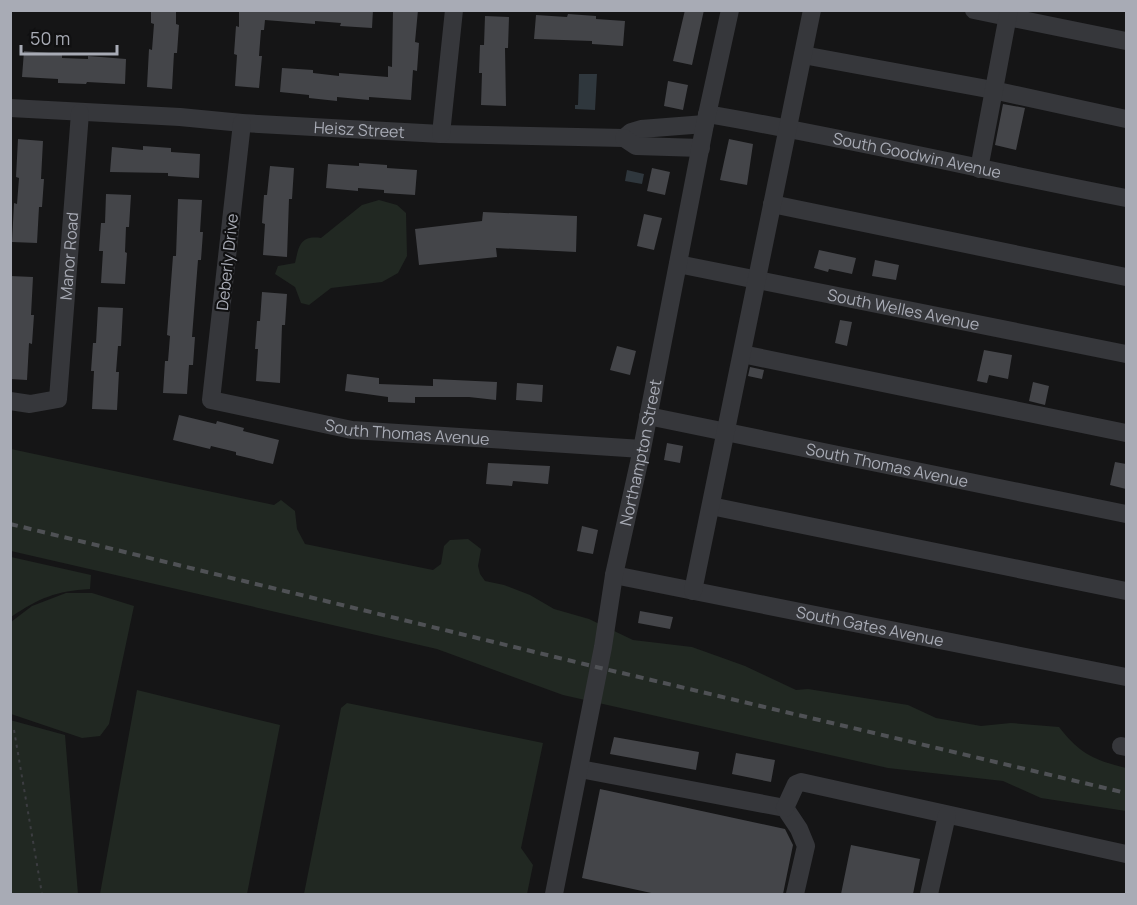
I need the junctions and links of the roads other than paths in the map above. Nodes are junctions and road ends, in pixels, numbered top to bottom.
1 (454, 10) edge
2 (730, 10) edge
3 (812, 10) edge
4 (974, 10) edge
5 (1008, 14) edge
6 (1126, 41) edge
7 (803, 56) junction
8 (993, 90) junction
9 (10, 108) edge
10 (80, 113) junction
11 (706, 119) junction
12 (1126, 119) edge
13 (242, 123) junction
14 (788, 127) junction
15 (441, 134) junction
16 (624, 138) junction
17 (701, 148) junction
18 (979, 169) junction
19 (1126, 198) edge
20 (772, 204) junction
21 (678, 264) junction
22 (1126, 277) edge
23 (756, 281) junction
24 (742, 354) junction
25 (1126, 354) edge
26 (211, 400) joint
27 (10, 401) edge
28 (648, 416) junction
29 (726, 430) junction
30 (1126, 433) edge
31 (642, 449) junction
32 (711, 506) junction
33 (1126, 514) edge
34 (614, 575) junction
35 (693, 591) junction
36 (1126, 591) edge
37 (1126, 678) edge
38 (580, 769) junction
39 (785, 808) junction
40 (939, 813) junction
41 (1126, 854) edge
42 (554, 894) edge
43 (795, 894) edge
44 (929, 894) edge

1 - 15 street
2 - 11 street, Northampton Street
3 - 7 street
4 - 5 street
5 - 6 street
5 - 8 street
7 - 8 street
7 - 14 street
8 - 12 street
8 - 18 street
9 - 10 street, Heisz Street
10 - 13 street, Heisz Street
10 - 27 street, Manor Road
11 - 14 street, South Goodwin Avenue
11 - 16 street, Heisz Street
11 - 17 street, Northampton Street
13 - 15 street, Heisz Street
13 - 26 street, Deberly Drive
14 - 18 street, South Goodwin Avenue
14 - 20 street
15 - 16 street, Heisz Street
16 - 17 street
17 - 21 street, Northampton Street
18 - 19 street, South Goodwin Avenue
20 - 22 street
20 - 23 street
21 - 23 street, South Welles Avenue
21 - 28 street, Northampton Street
23 - 24 street
23 - 25 street, South Welles Avenue
24 - 29 street
24 - 30 street
26 - 31 street, South Thomas Avenue
28 - 29 street, South Thomas Avenue
28 - 31 street, Northampton Street
29 - 32 street
29 - 33 street, South Thomas Avenue
31 - 34 street, Northampton Street
32 - 35 street
32 - 36 street
34 - 35 street, South Gates Avenue
34 - 38 street, Northampton Street
35 - 37 street, South Gates Avenue
38 - 39 street
38 - 42 street, Northampton Street
39 - 40 street
39 - 43 street
40 - 41 street
40 - 44 street

